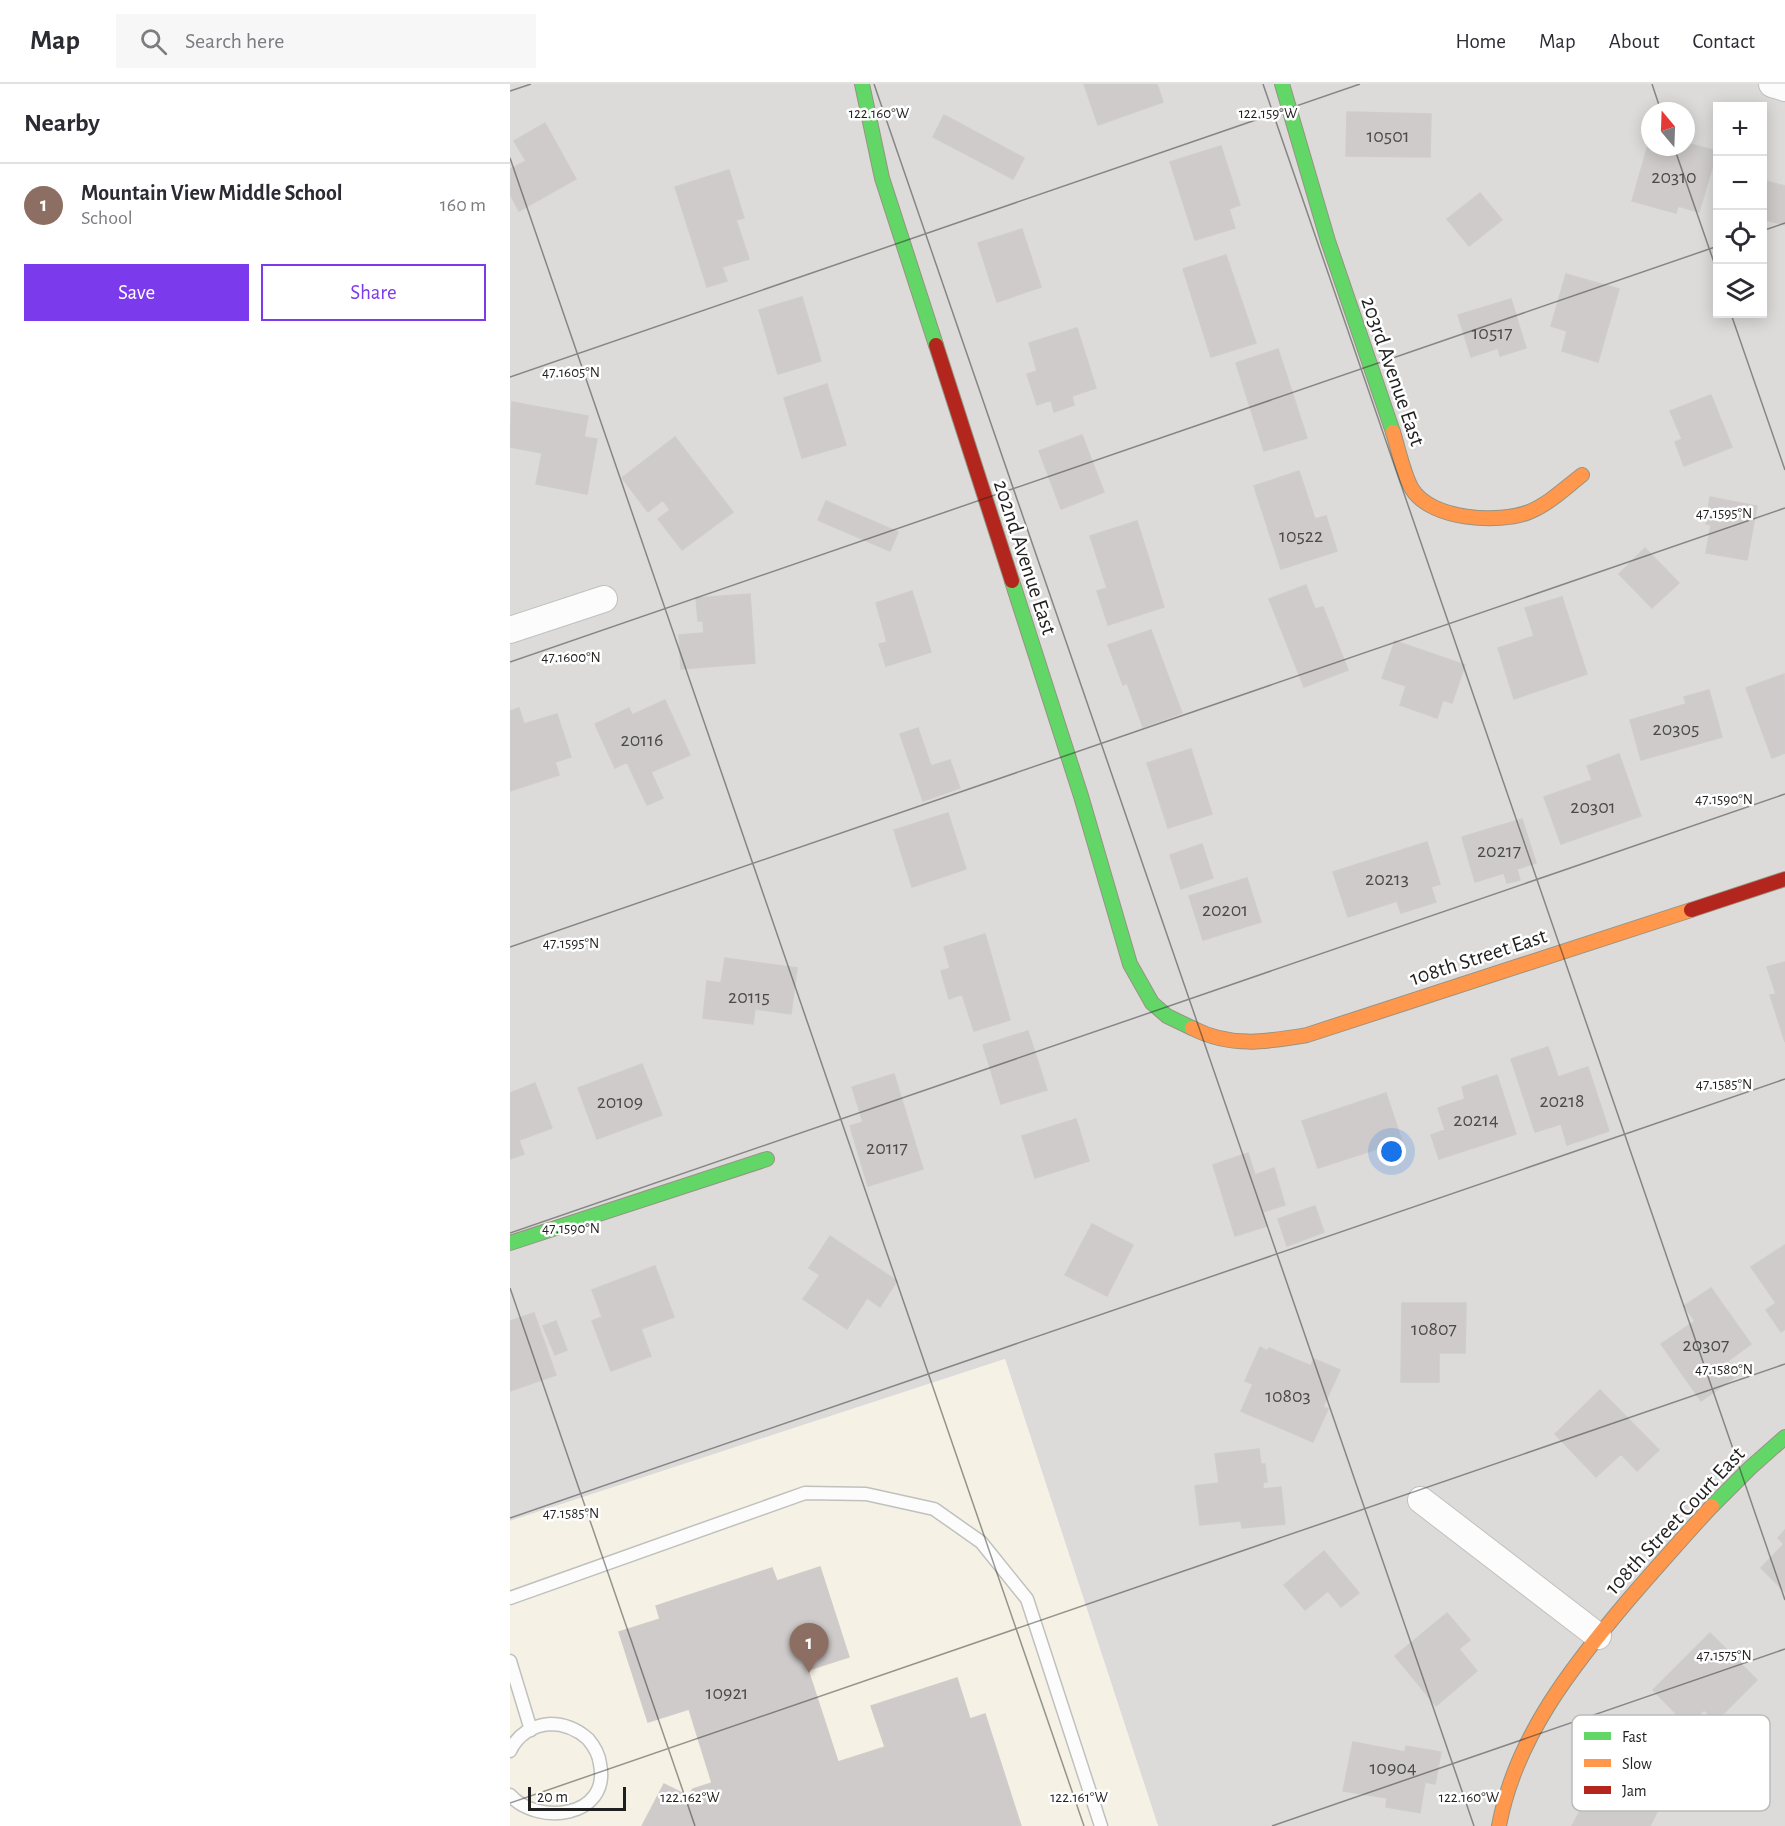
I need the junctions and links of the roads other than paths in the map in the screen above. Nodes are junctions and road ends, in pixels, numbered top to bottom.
1 (862, 84) edge
2 (1282, 84) edge
3 (1772, 84) edge
4 (1785, 88) edge
5 (1582, 475) dead end
6 (604, 599) dead end
7 (510, 630) edge
8 (1785, 879) edge
9 (1182, 1023) joint
10 (767, 1159) dead end
11 (510, 1243) edge
12 (1785, 1437) edge
13 (1421, 1500) dead end
14 (510, 1598) edge
15 (1598, 1636) junction
16 (510, 1661) edge
17 (531, 1730) junction
18 (510, 1751) edge
19 (510, 1795) edge
20 (1101, 1826) edge
21 (1498, 1826) edge

1 - 9 street, 202nd Avenue East
2 - 5 street, 203rd Avenue East
3 - 4 street
6 - 7 street
8 - 9 street, 108th Street East
10 - 11 street
12 - 15 street, 108th Street Court East
13 - 15 street
14 - 20 lane
15 - 21 street
16 - 17 lane
17 - 18 lane
17 - 19 lane

